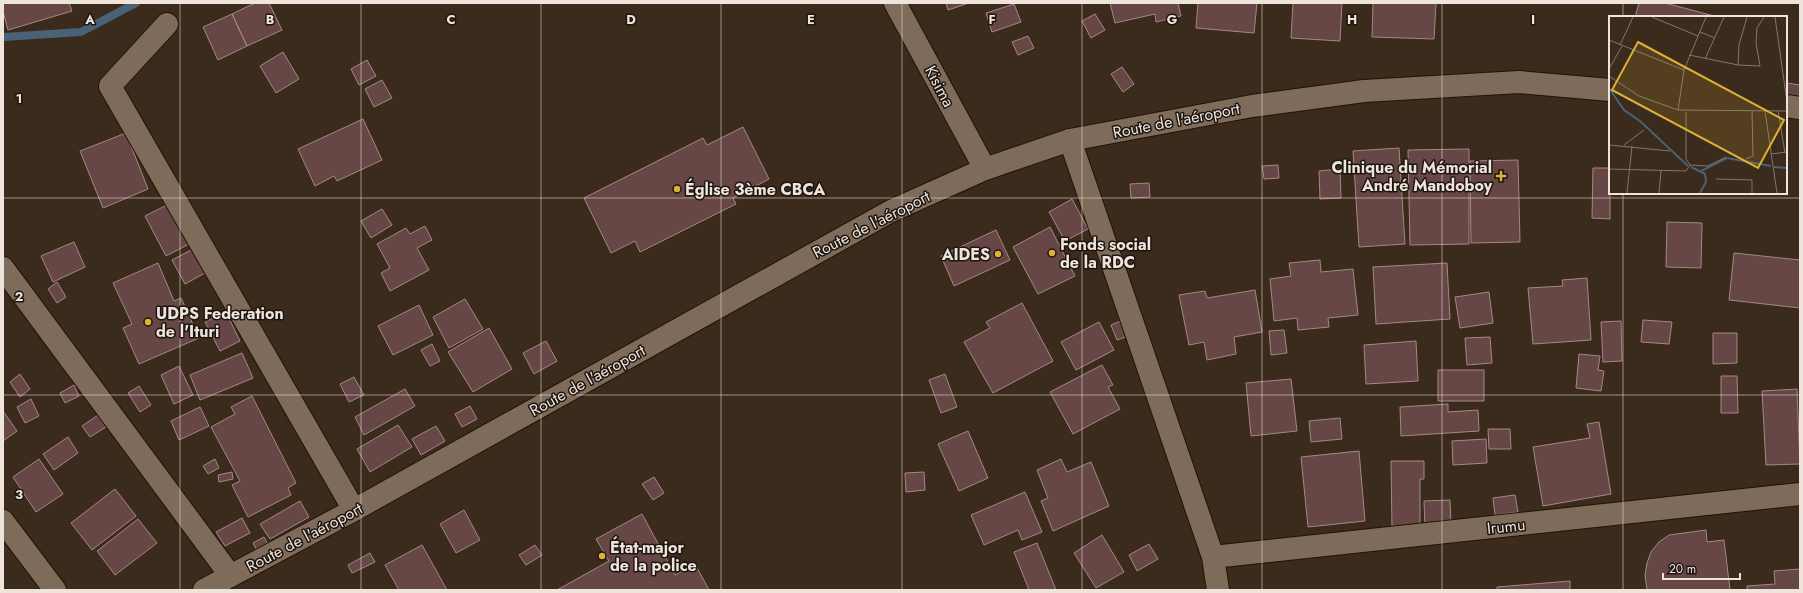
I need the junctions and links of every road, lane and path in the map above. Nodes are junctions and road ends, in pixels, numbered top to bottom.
1 (895, 3) edge
2 (167, 24) dead end
3 (1609, 90) edge
4 (1787, 106) edge
5 (1800, 108) edge
6 (1070, 140) junction
7 (985, 169) junction
8 (3, 268) edge
9 (1800, 494) edge
10 (354, 510) junction
11 (3, 521) edge
12 (1213, 557) junction
13 (230, 576) junction
14 (55, 590) edge
15 (204, 590) edge
16 (1218, 590) edge

1 - 7 street, Kisima
2 - 10 street
3 - 6 street, Route de l'aéroport
4 - 5 street
6 - 7 street, Route de l'aéroport
6 - 12 street
7 - 10 street, Route de l'aéroport
8 - 13 street
9 - 12 street, Irumu
10 - 13 street, Route de l'aéroport
11 - 14 street
12 - 16 street
13 - 15 street, Route de l'aéroport

